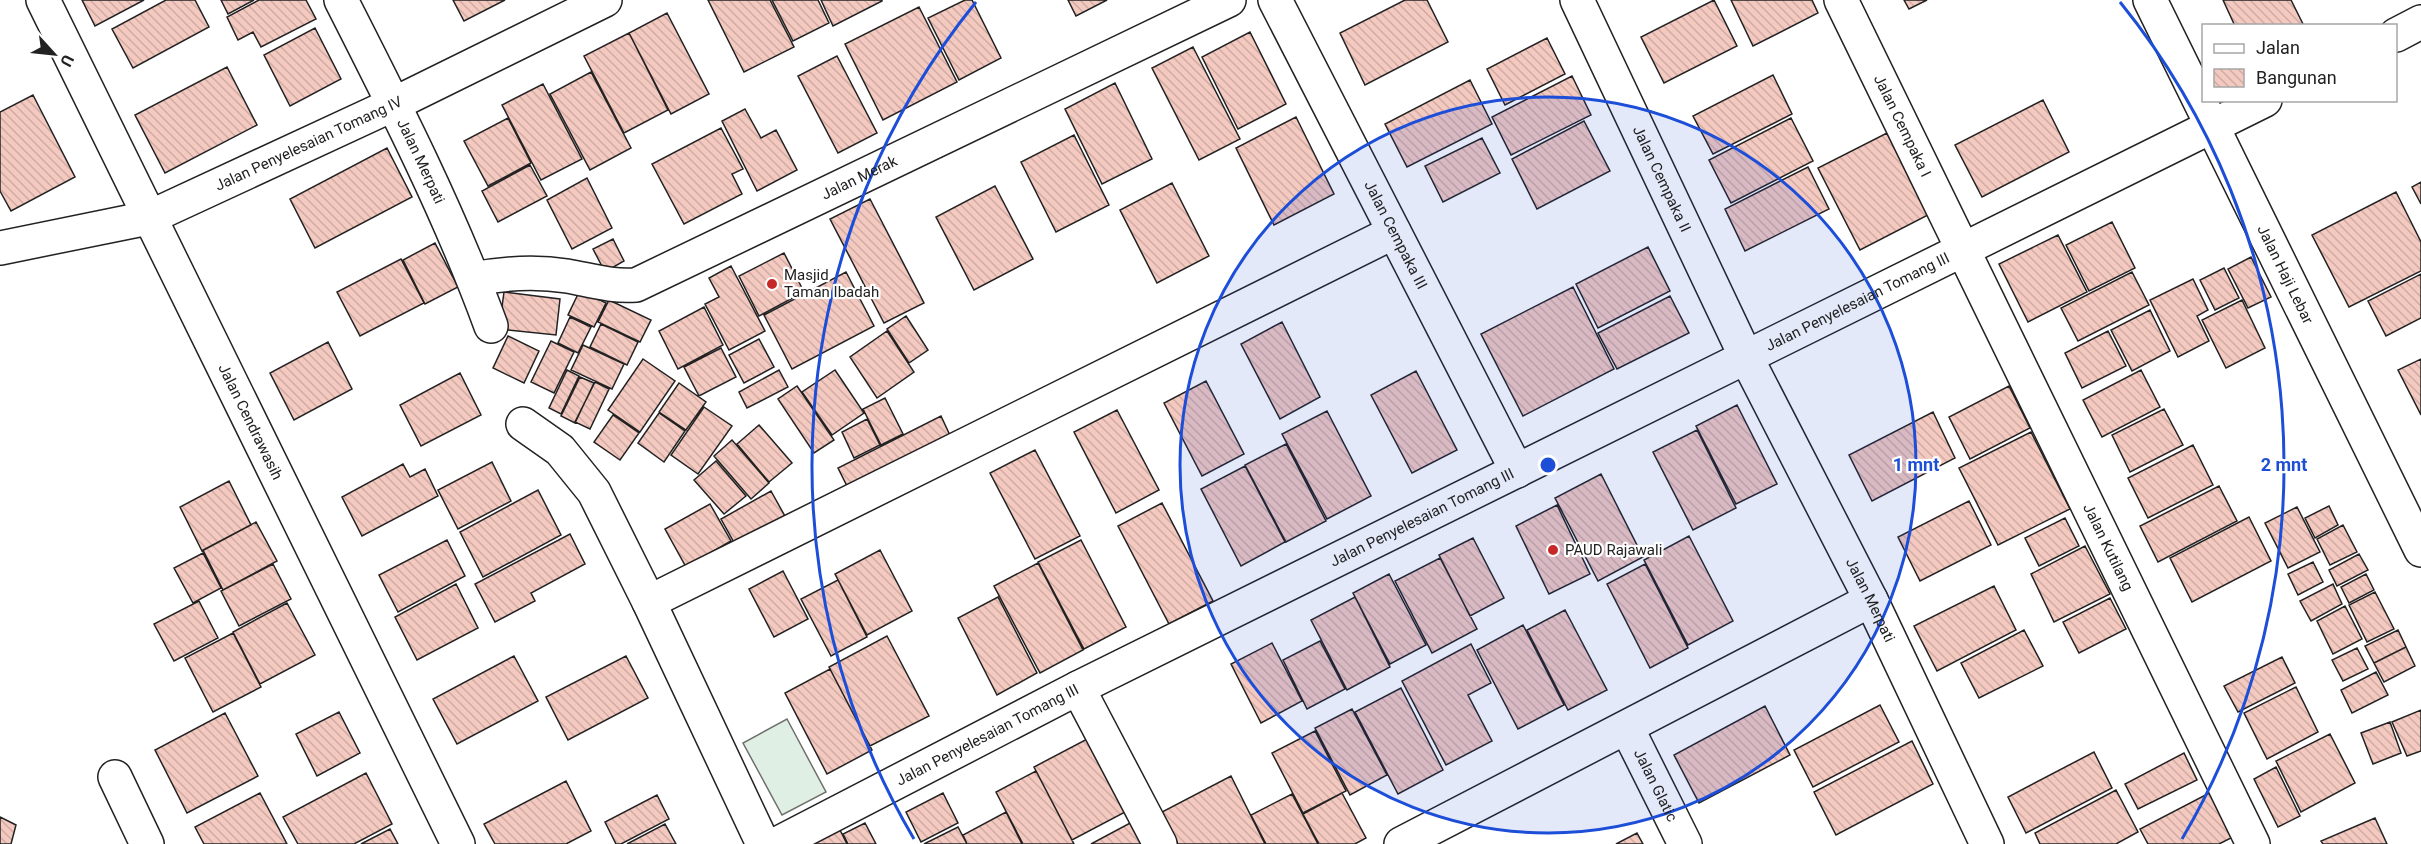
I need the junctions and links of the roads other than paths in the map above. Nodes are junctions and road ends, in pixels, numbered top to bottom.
1 (43, 0) edge
2 (341, 0) edge
3 (605, 0) edge
4 (1229, 0) edge
5 (1275, 0) edge
6 (1577, 0) edge
7 (1841, 0) edge
8 (2150, 0) edge
9 (2421, 22) edge
10 (2397, 34) edge
11 (2261, 102) edge
12 (394, 104) junction
13 (2212, 127) junction
14 (148, 218) junction
15 (1394, 232) junction
16 (0, 248) edge
17 (1963, 250) junction
18 (474, 279) junction
19 (491, 326) dead end
20 (1746, 357) junction
21 (523, 424) dead end
22 (1517, 471) junction
23 (2421, 550) edge
24 (1872, 600) junction
25 (649, 602) junction
26 (1078, 688) junction
27 (1627, 728) junction
28 (115, 777) dead end
29 (1437, 836) edge
30 (142, 842) edge
31 (458, 844) edge
32 (764, 844) edge
33 (777, 844) edge
34 (1160, 844) edge
35 (1401, 844) edge
36 (1686, 844) edge
37 (1987, 844) edge
38 (2253, 844) edge

1 - 14 street, Jalan Cendrawasih
2 - 12 street, Jalan Merpati
3 - 12 street, Jalan Penyelesaian Tomang IV
4 - 18 street, Jalan Merak
5 - 15 street, Jalan Cempaka III
6 - 20 street, Jalan Cempaka II
7 - 17 street, Jalan Cempaka I
8 - 13 street, Jalan Haji Lebar
9 - 10 street
11 - 13 street, Jalan Penyelesaian Tomang III
12 - 14 street, Jalan Penyelesaian Tomang IV
12 - 18 street, Jalan Merpati
13 - 17 street, Jalan Penyelesaian Tomang III
13 - 23 street, Jalan Haji Lebar
14 - 16 street, Jalan Penyelesaian Tomang IV
14 - 31 street, Jalan Cendrawasih
15 - 22 street, Jalan Cempaka III
15 - 25 street
17 - 20 street, Jalan Penyelesaian Tomang III
17 - 38 street, Jalan Kutilang
18 - 19 street, Jalan Merpati
20 - 22 street, Jalan Penyelesaian Tomang III
20 - 24 street, Jalan Merpati
21 - 25 street
22 - 26 street, Jalan Penyelesaian Tomang III
24 - 27 street
24 - 37 street, Jalan Merpati
25 - 32 street
26 - 33 street, Jalan Penyelesaian Tomang III
26 - 34 street
27 - 29 street
27 - 36 street, Jalan Glatic
28 - 30 street
29 - 35 street

